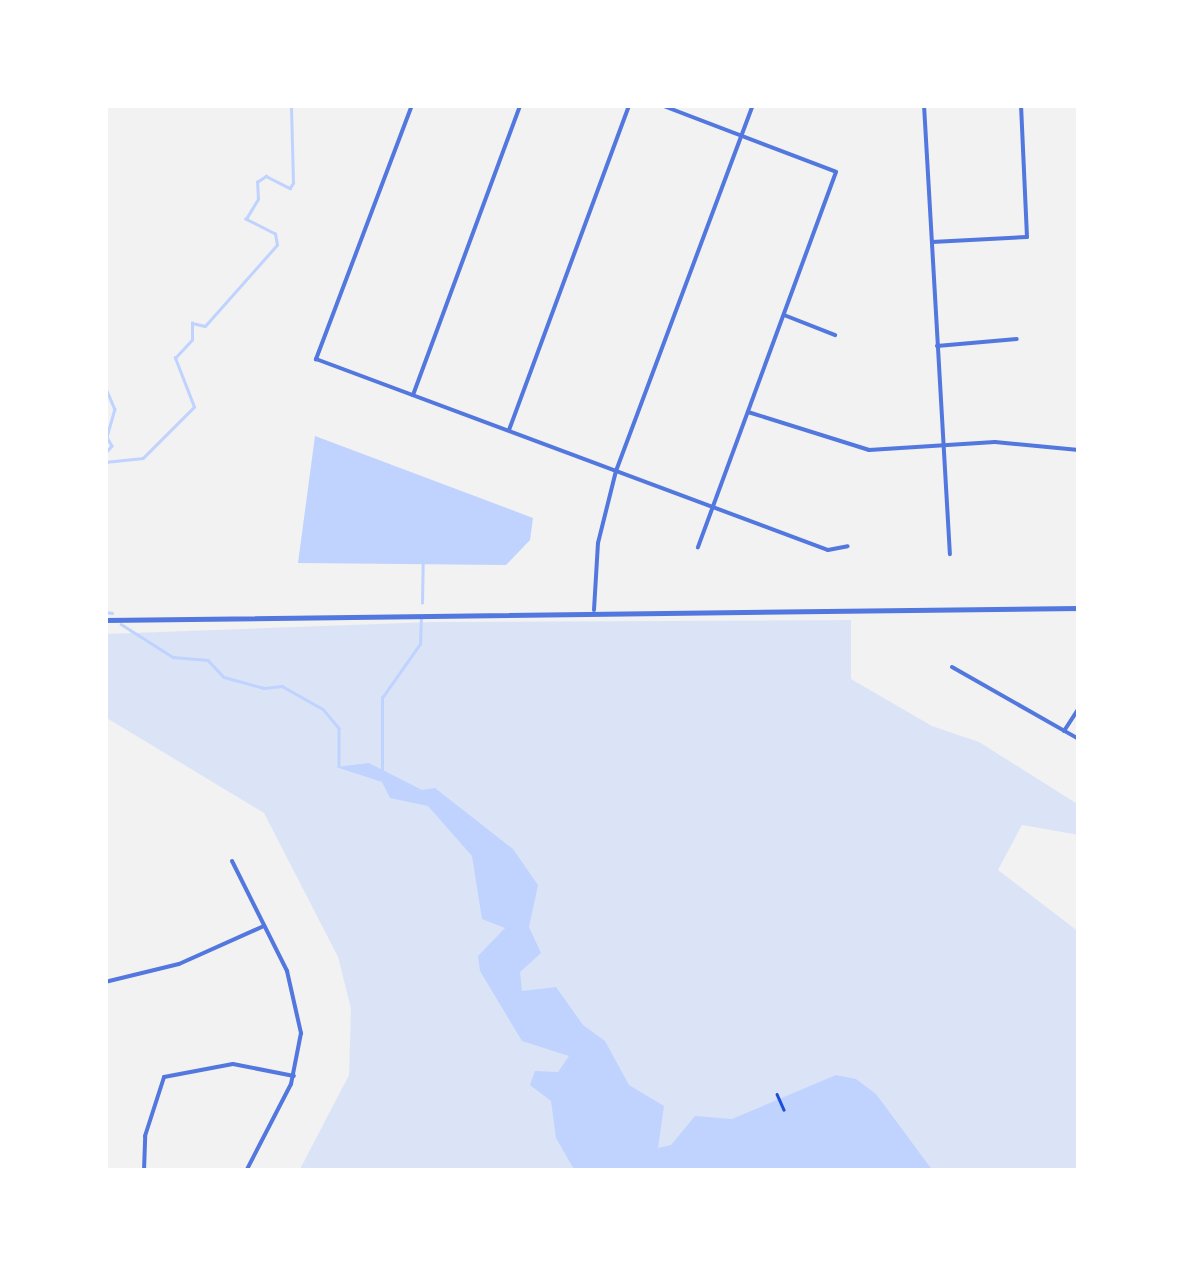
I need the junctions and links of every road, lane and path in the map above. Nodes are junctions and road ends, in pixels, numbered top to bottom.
1 (412, 105) edge
2 (520, 105) edge
3 (629, 105) edge
4 (662, 105) edge
5 (752, 105) edge
6 (924, 105) edge
7 (1021, 105) edge
8 (741, 135) junction
9 (932, 242) junction
10 (784, 316) junction
11 (835, 334) dead end
12 (1017, 339) dead end
13 (937, 346) junction
14 (413, 394) junction
15 (748, 412) junction
16 (509, 430) junction
17 (943, 445) junction
18 (1079, 450) edge
19 (616, 470) junction
20 (714, 507) junction
21 (848, 546) dead end
22 (698, 547) dead end
23 (950, 554) dead end
24 (1079, 608) edge
25 (594, 610) junction
26 (105, 620) edge
27 (952, 667) dead end
28 (1079, 708) edge
29 (1064, 731) junction
30 (1079, 739) edge
31 (232, 861) dead end
32 (264, 926) junction
33 (105, 982) edge
34 (294, 1076) junction
35 (777, 1094) dead end
36 (784, 1110) dead end
37 (144, 1171) edge
38 (246, 1171) edge

1 - 14 street
2 - 14 street
3 - 16 street
4 - 8 street
5 - 8 street
6 - 9 street
7 - 9 street
8 - 10 street
8 - 19 street
9 - 13 street
10 - 11 street
10 - 15 street
12 - 13 street
13 - 17 street
14 - 16 street
15 - 17 street
15 - 20 street
16 - 19 street
17 - 18 street
17 - 23 street
19 - 20 street
19 - 25 street
20 - 21 street
20 - 22 street
24 - 25 street
25 - 26 street
27 - 29 street
28 - 29 street
29 - 30 street
31 - 32 street
32 - 33 street
32 - 34 street
34 - 37 street
34 - 38 street
35 - 36 path

